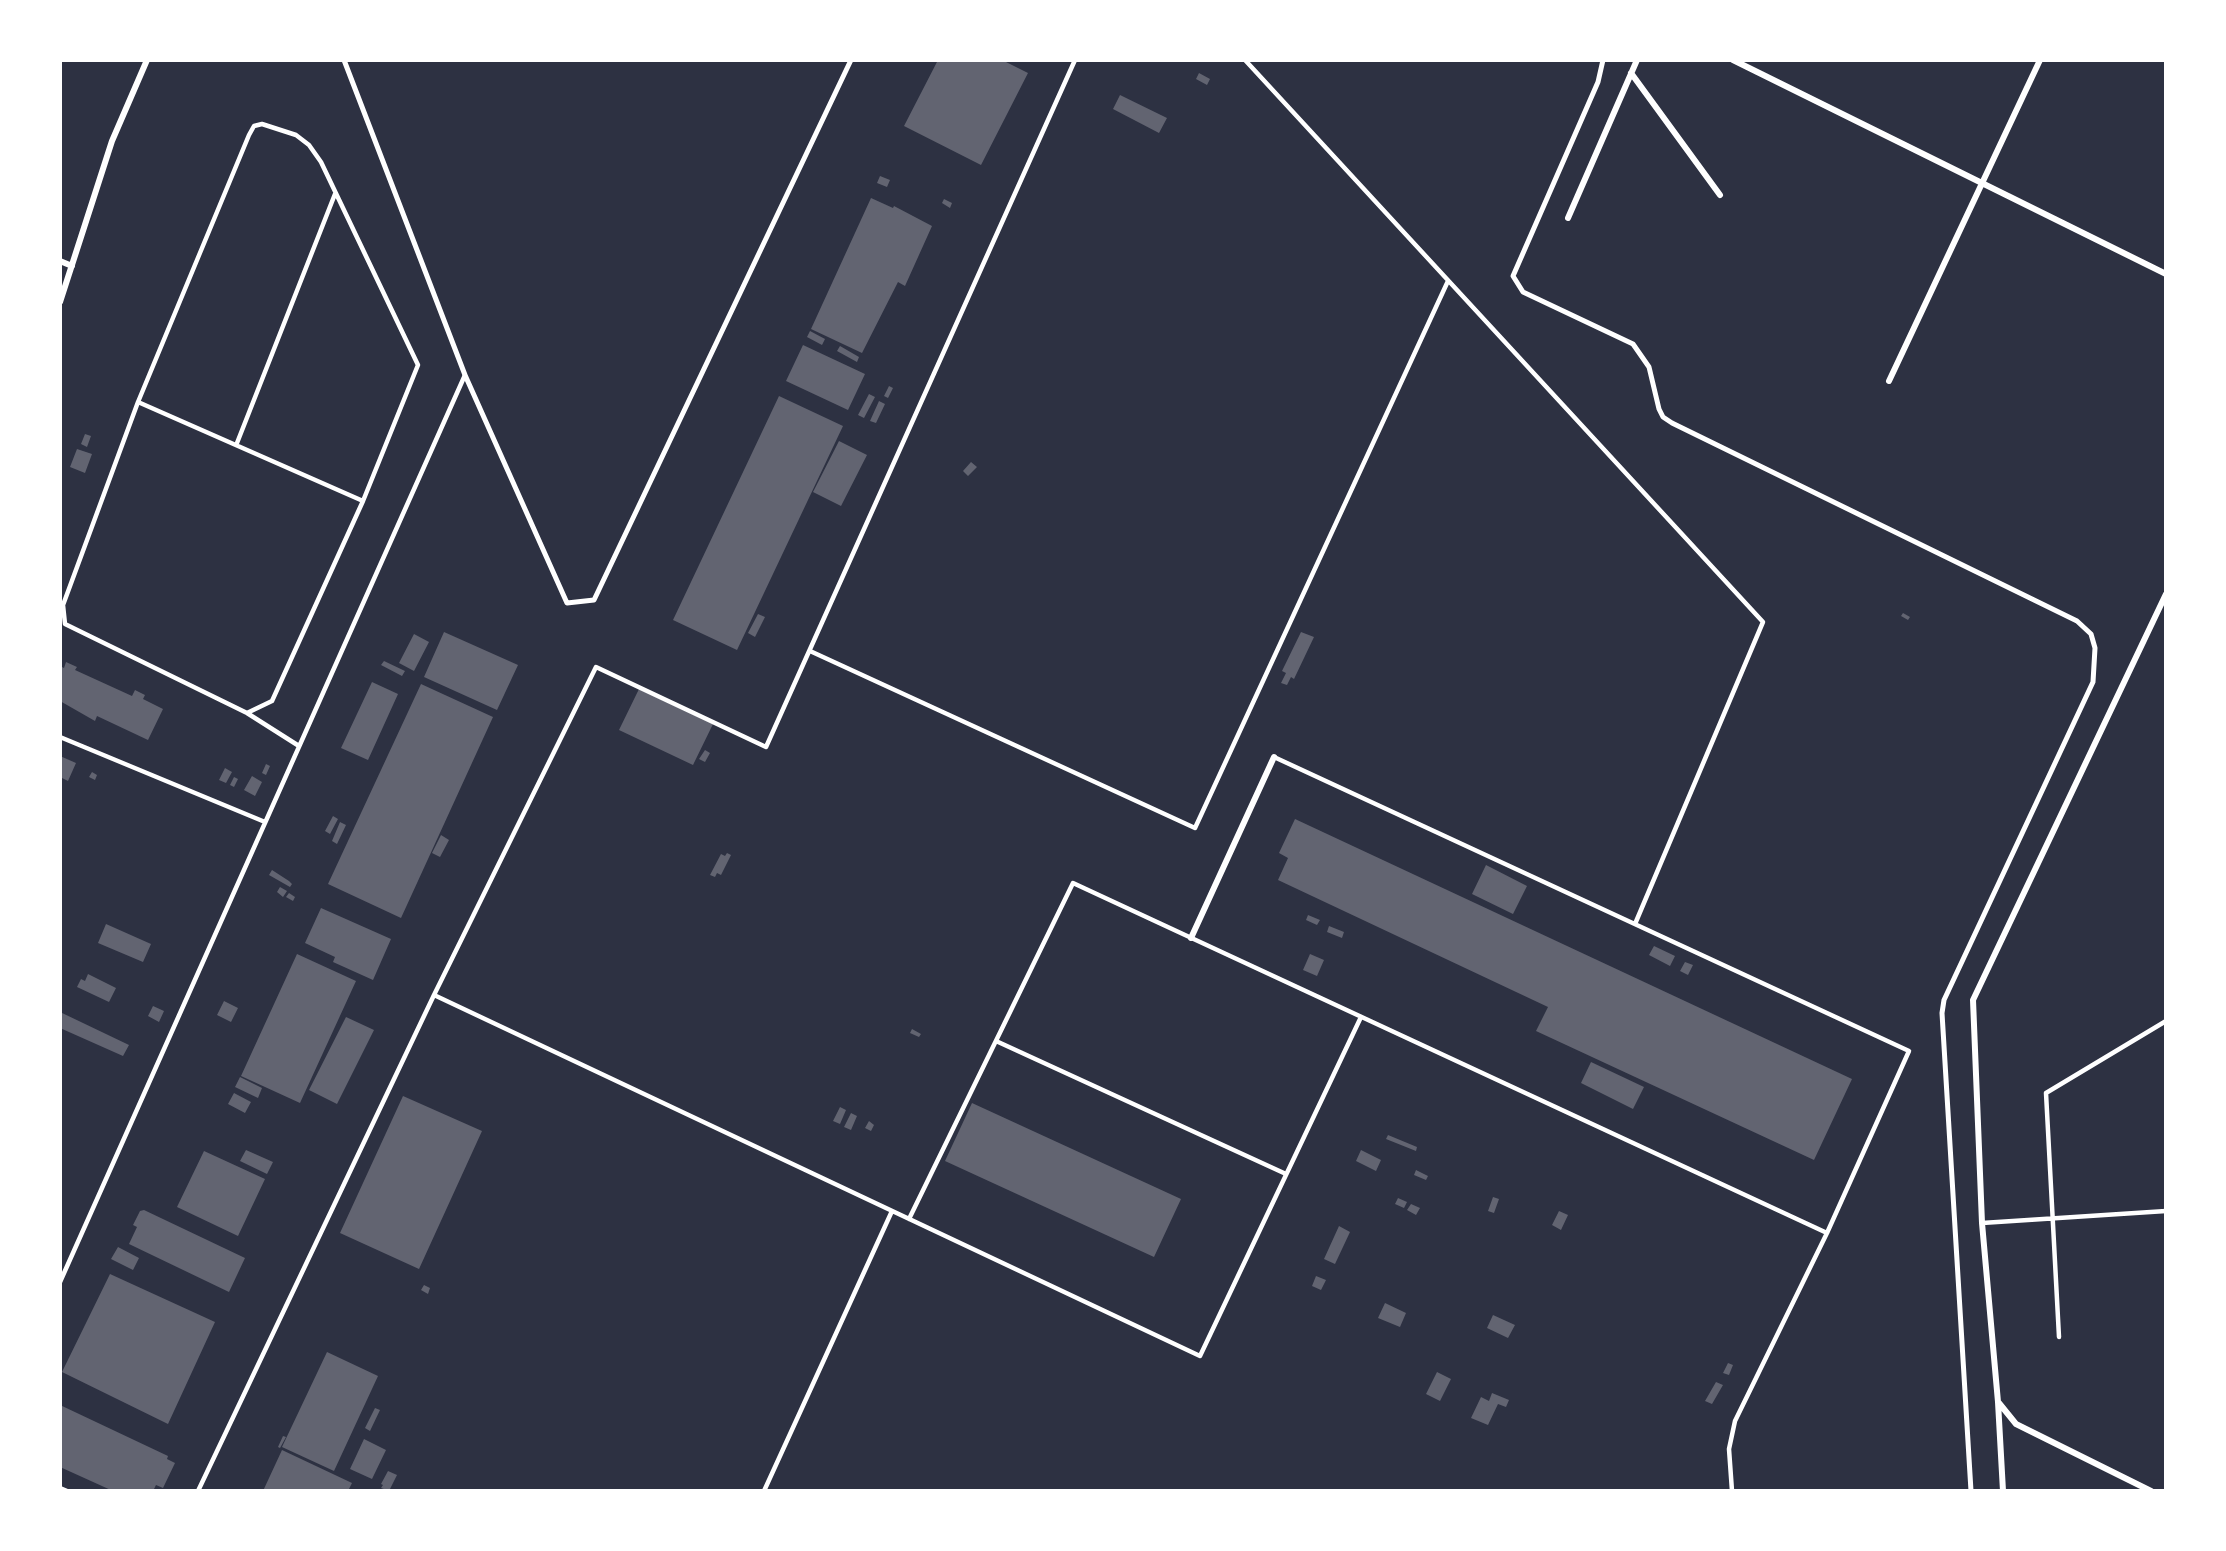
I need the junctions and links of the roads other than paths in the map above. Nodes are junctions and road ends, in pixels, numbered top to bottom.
1 (147, 60) edge
2 (344, 60) edge
3 (851, 60) edge
4 (1075, 60) edge
5 (1245, 60) edge
6 (1602, 60) edge
7 (1637, 60) edge
8 (1733, 60) edge
9 (2040, 60) edge
10 (1631, 73) junction
11 (1983, 183) junction
12 (335, 194) junction
13 (1720, 195) dead end
14 (1568, 218) dead end
15 (60, 261) edge
16 (72, 266) junction
17 (2166, 274) edge
18 (1448, 281) junction
19 (60, 302) edge
20 (465, 375) junction
21 (1889, 381) dead end
22 (138, 402) junction
23 (237, 443) junction
24 (363, 501) junction
25 (2166, 594) edge
26 (810, 651) junction
27 (248, 713) junction
28 (60, 737) edge
29 (299, 746) junction
30 (1274, 757) joint
31 (265, 822) junction
32 (1635, 924) junction
33 (1191, 938) junction
34 (434, 995) junction
35 (1361, 1017) junction
36 (2166, 1021) edge
37 (996, 1041) junction
38 (1286, 1174) junction
39 (2166, 1211) edge
40 (892, 1212) junction
41 (2053, 1218) junction
42 (909, 1219) junction
43 (1982, 1223) junction
44 (1827, 1233) junction
45 (60, 1282) edge
46 (2059, 1337) dead end
47 (1998, 1402) junction
48 (60, 1488) edge
49 (67, 1491) edge
50 (198, 1491) edge
51 (764, 1491) edge
52 (1732, 1491) edge
53 (1971, 1491) edge
54 (2003, 1491) edge
55 (2151, 1491) edge

1 - 16 street
2 - 20 street
3 - 20 street
4 - 26 lane
5 - 18 lane
6 - 53 street
7 - 10 street
8 - 11 street
9 - 11 street
10 - 13 street
10 - 14 street
11 - 17 street
11 - 21 street
12 - 22 lane
12 - 23 lane
12 - 24 lane
15 - 16 street
16 - 19 street
18 - 26 lane
18 - 32 lane
20 - 29 lane
22 - 23 lane
22 - 27 lane
23 - 24 lane
24 - 27 lane
25 - 43 street
26 - 34 lane
27 - 29 lane
28 - 31 lane
29 - 31 lane
30 - 32 lane
30 - 33 street
31 - 45 lane
32 - 44 lane
33 - 35 lane
33 - 37 lane
34 - 40 lane
34 - 50 lane
35 - 38 lane
35 - 44 lane
36 - 41 lane
37 - 38 lane
37 - 42 lane
38 - 42 lane
39 - 41 lane
40 - 42 lane
40 - 51 lane
41 - 43 lane
41 - 46 lane
43 - 47 street
44 - 52 lane
47 - 54 street
47 - 55 street
48 - 49 lane

